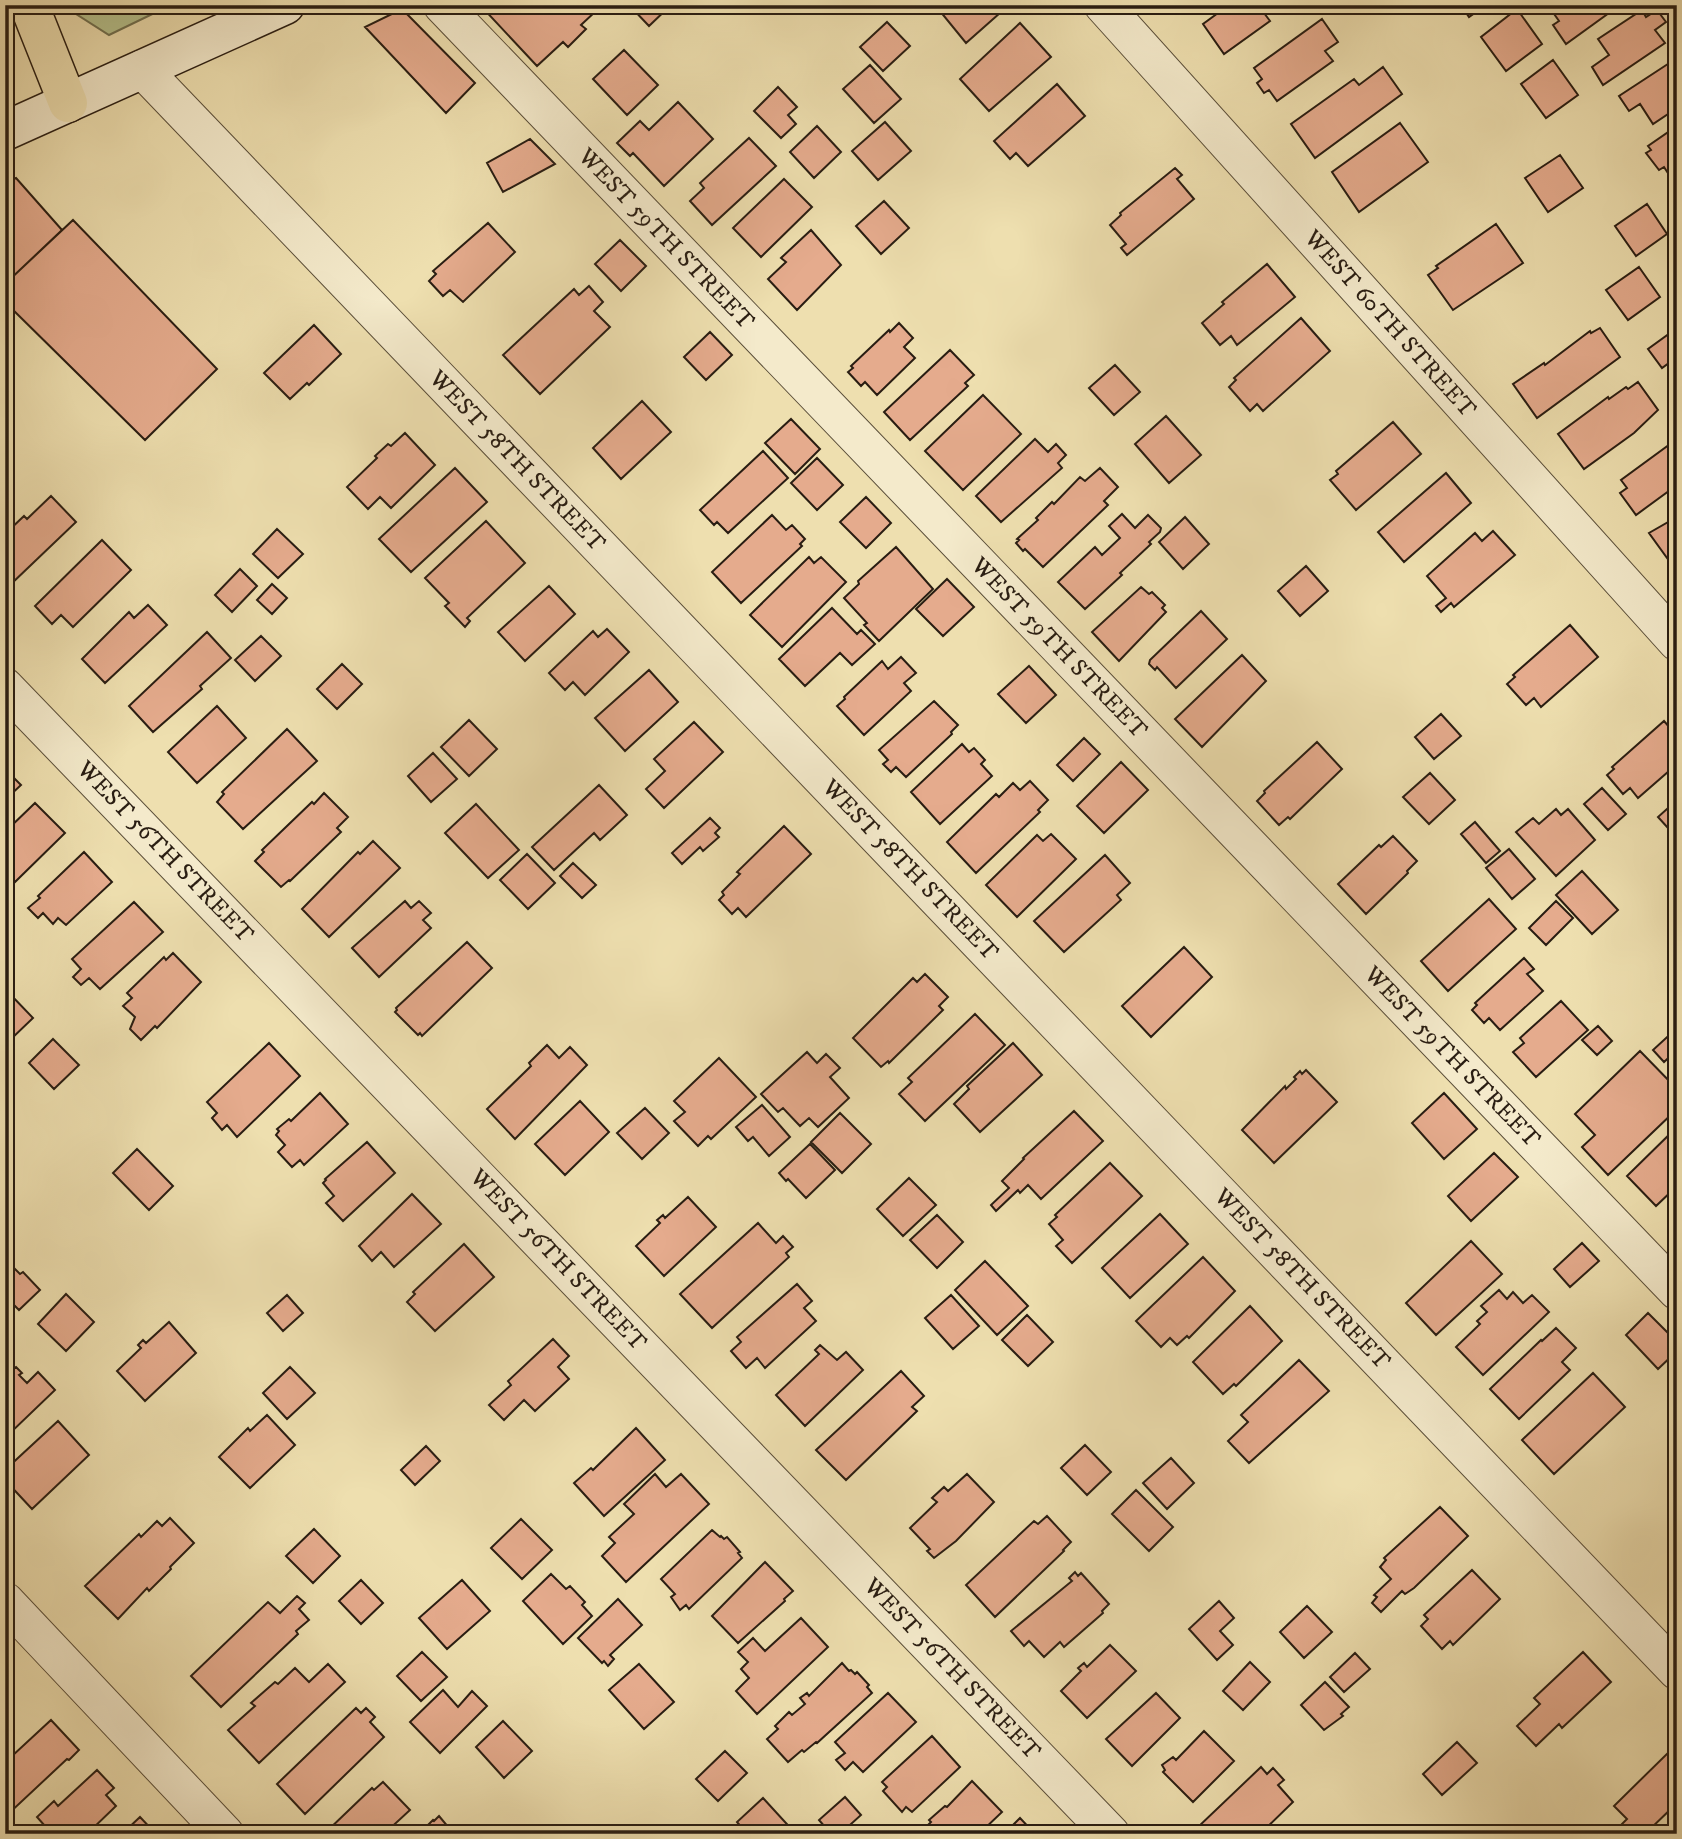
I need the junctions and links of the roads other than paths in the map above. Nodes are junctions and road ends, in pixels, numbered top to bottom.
1 (29, 5) edge
2 (285, 5) edge
3 (442, 5) edge
4 (1103, 5) edge
5 (247, 13) edge
6 (142, 69) junction
7 (68, 103) junction
8 (5, 131) edge
9 (1677, 642) edge
10 (5, 687) edge
11 (1677, 1291) edge
12 (5, 1601) edge
13 (1677, 1671) edge
14 (225, 1834) edge
15 (1111, 1834) edge

1 - 7 highway
2 - 5 main road
3 - 11 street, WEST 59TH STREET
4 - 9 street, WEST 60TH STREET
5 - 6 main road
6 - 7 main road
6 - 13 street, WEST 58TH STREET
7 - 8 main road
10 - 15 street, WEST 56TH STREET
12 - 14 street

